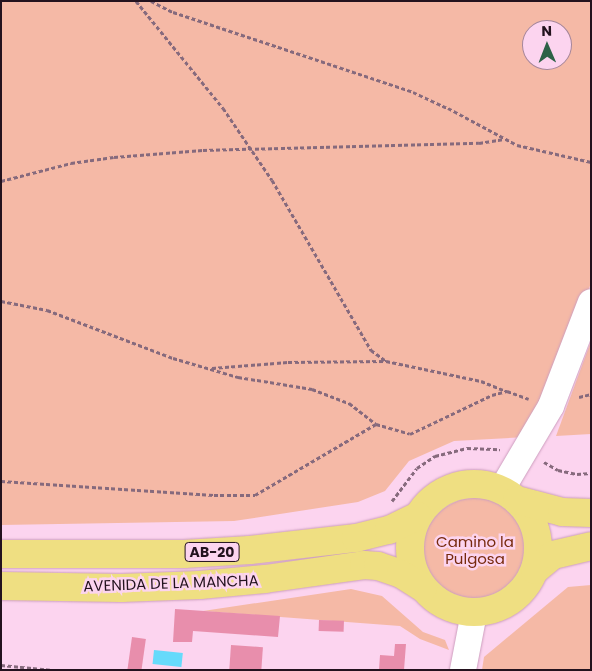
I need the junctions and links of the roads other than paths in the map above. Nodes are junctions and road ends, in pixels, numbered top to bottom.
1 (591, 302) edge
2 (510, 495) junction
3 (591, 513) edge
4 (418, 516) junction
5 (591, 546) edge
6 (1, 554) edge
7 (536, 570) junction
8 (1, 586) edge
9 (424, 588) junction
10 (474, 613) junction
11 (463, 670) edge

1 - 2 street
2 - 3 main road, AB-20
2 - 4 main road, AB-20
2 - 7 main road, AB-20
4 - 6 main road, AVENIDA DE LA MANCHA / AB-20
4 - 9 main road, AB-20
5 - 7 main road, AB-20
7 - 10 main road, AB-20
8 - 9 main road, AVENIDA DE LA MANCHA / AB-20
9 - 10 main road, AB-20
10 - 11 street

